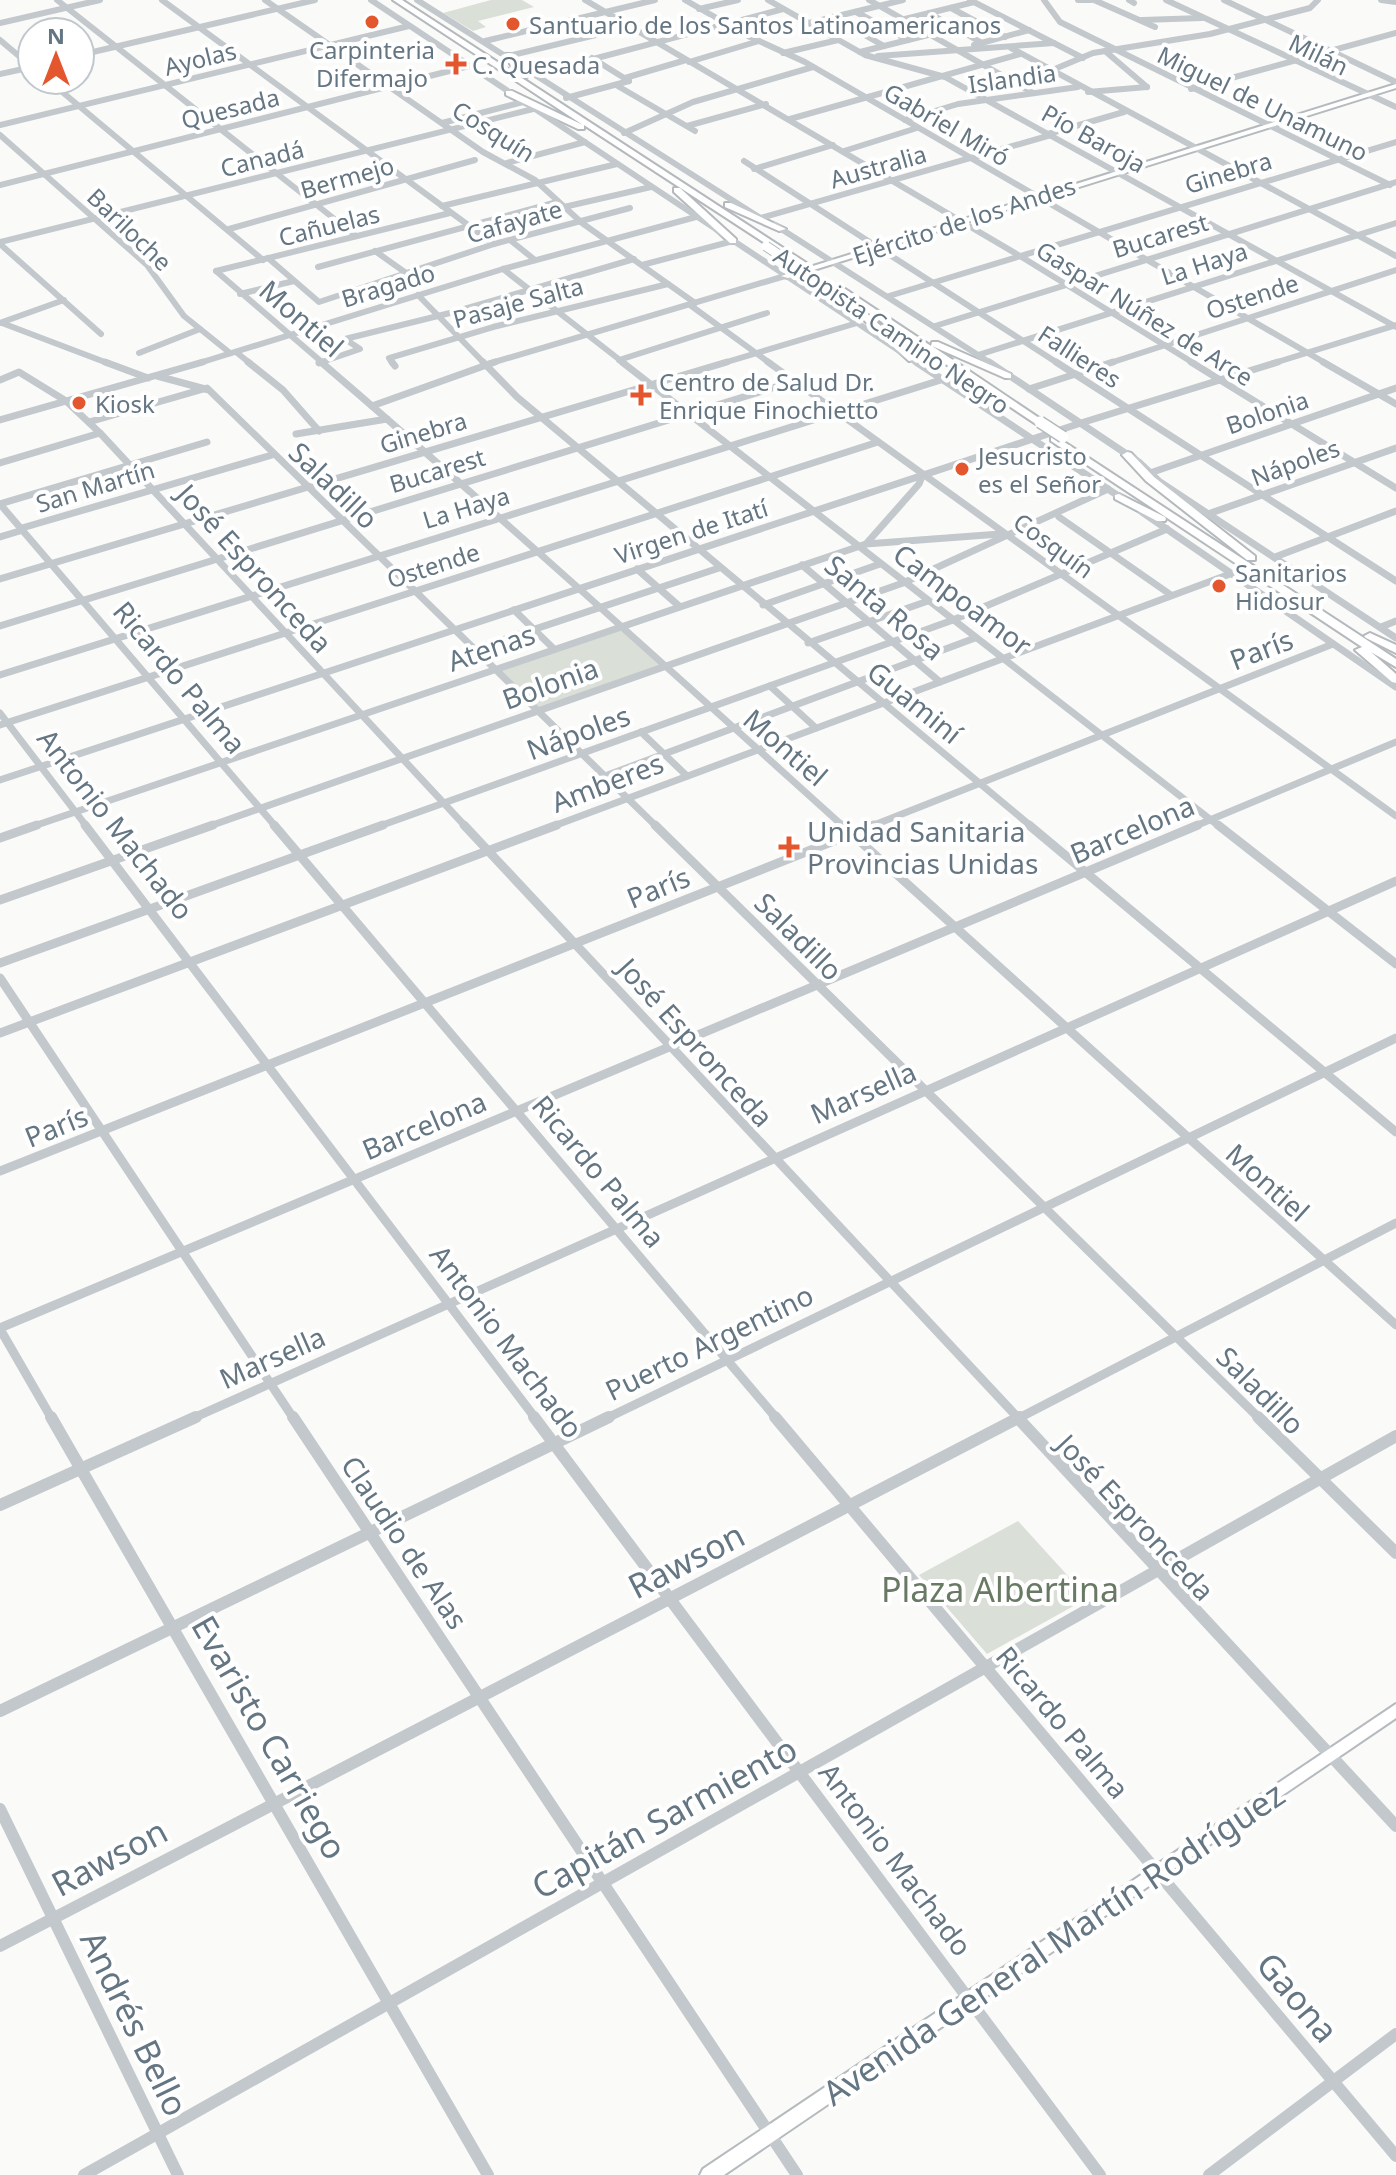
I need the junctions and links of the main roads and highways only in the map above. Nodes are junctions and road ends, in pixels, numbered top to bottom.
1 (387, 0) edge
2 (397, 0) edge
3 (508, 56) road end
4 (1396, 84) edge
5 (509, 93) road end
6 (562, 101) junction
7 (627, 154) junction
8 (652, 170) junction
9 (671, 176) junction
10 (782, 229) road end
11 (733, 241) road end
12 (769, 245) junction
13 (785, 276) road end
14 (841, 294) junction
15 (873, 310) junction
16 (912, 359) road end
17 (1008, 376) road end
18 (1037, 423) junction
19 (1127, 455) road end
20 (1119, 497) road end
21 (1245, 560) junction
22 (1319, 613) junction
23 (1396, 651) edge
24 (1396, 664) edge
25 (1396, 680) edge
26 (1396, 1710) edge
27 (709, 2175) edge

1 - 7 highway, Autopista Camino Negro
2 - 6 highway, Autopista Camino Negro
3 - 6 highway
4 - 13 main road, Ejército de los Andes
5 - 7 highway
6 - 9 highway, Autopista Camino Negro
7 - 8 highway, Autopista Camino Negro
8 - 11 highway
8 - 12 highway, Autopista Camino Negro
9 - 10 highway
9 - 12 highway, Autopista Camino Negro
12 - 14 highway, Autopista Camino Negro, bridge
14 - 15 highway, Autopista Camino Negro
14 - 16 highway
14 - 18 highway, Autopista Camino Negro
15 - 17 highway
15 - 18 highway, Autopista Camino Negro
18 - 21 highway, Autopista Camino Negro, bridge
19 - 21 highway
20 - 21 highway
21 - 22 highway, Autopista Camino Negro
21 - 23 highway, Autopista Camino Negro
22 - 24 highway, Autopista Camino Negro
22 - 25 highway
26 - 27 main road, Avenida General Martín Rodríguez

